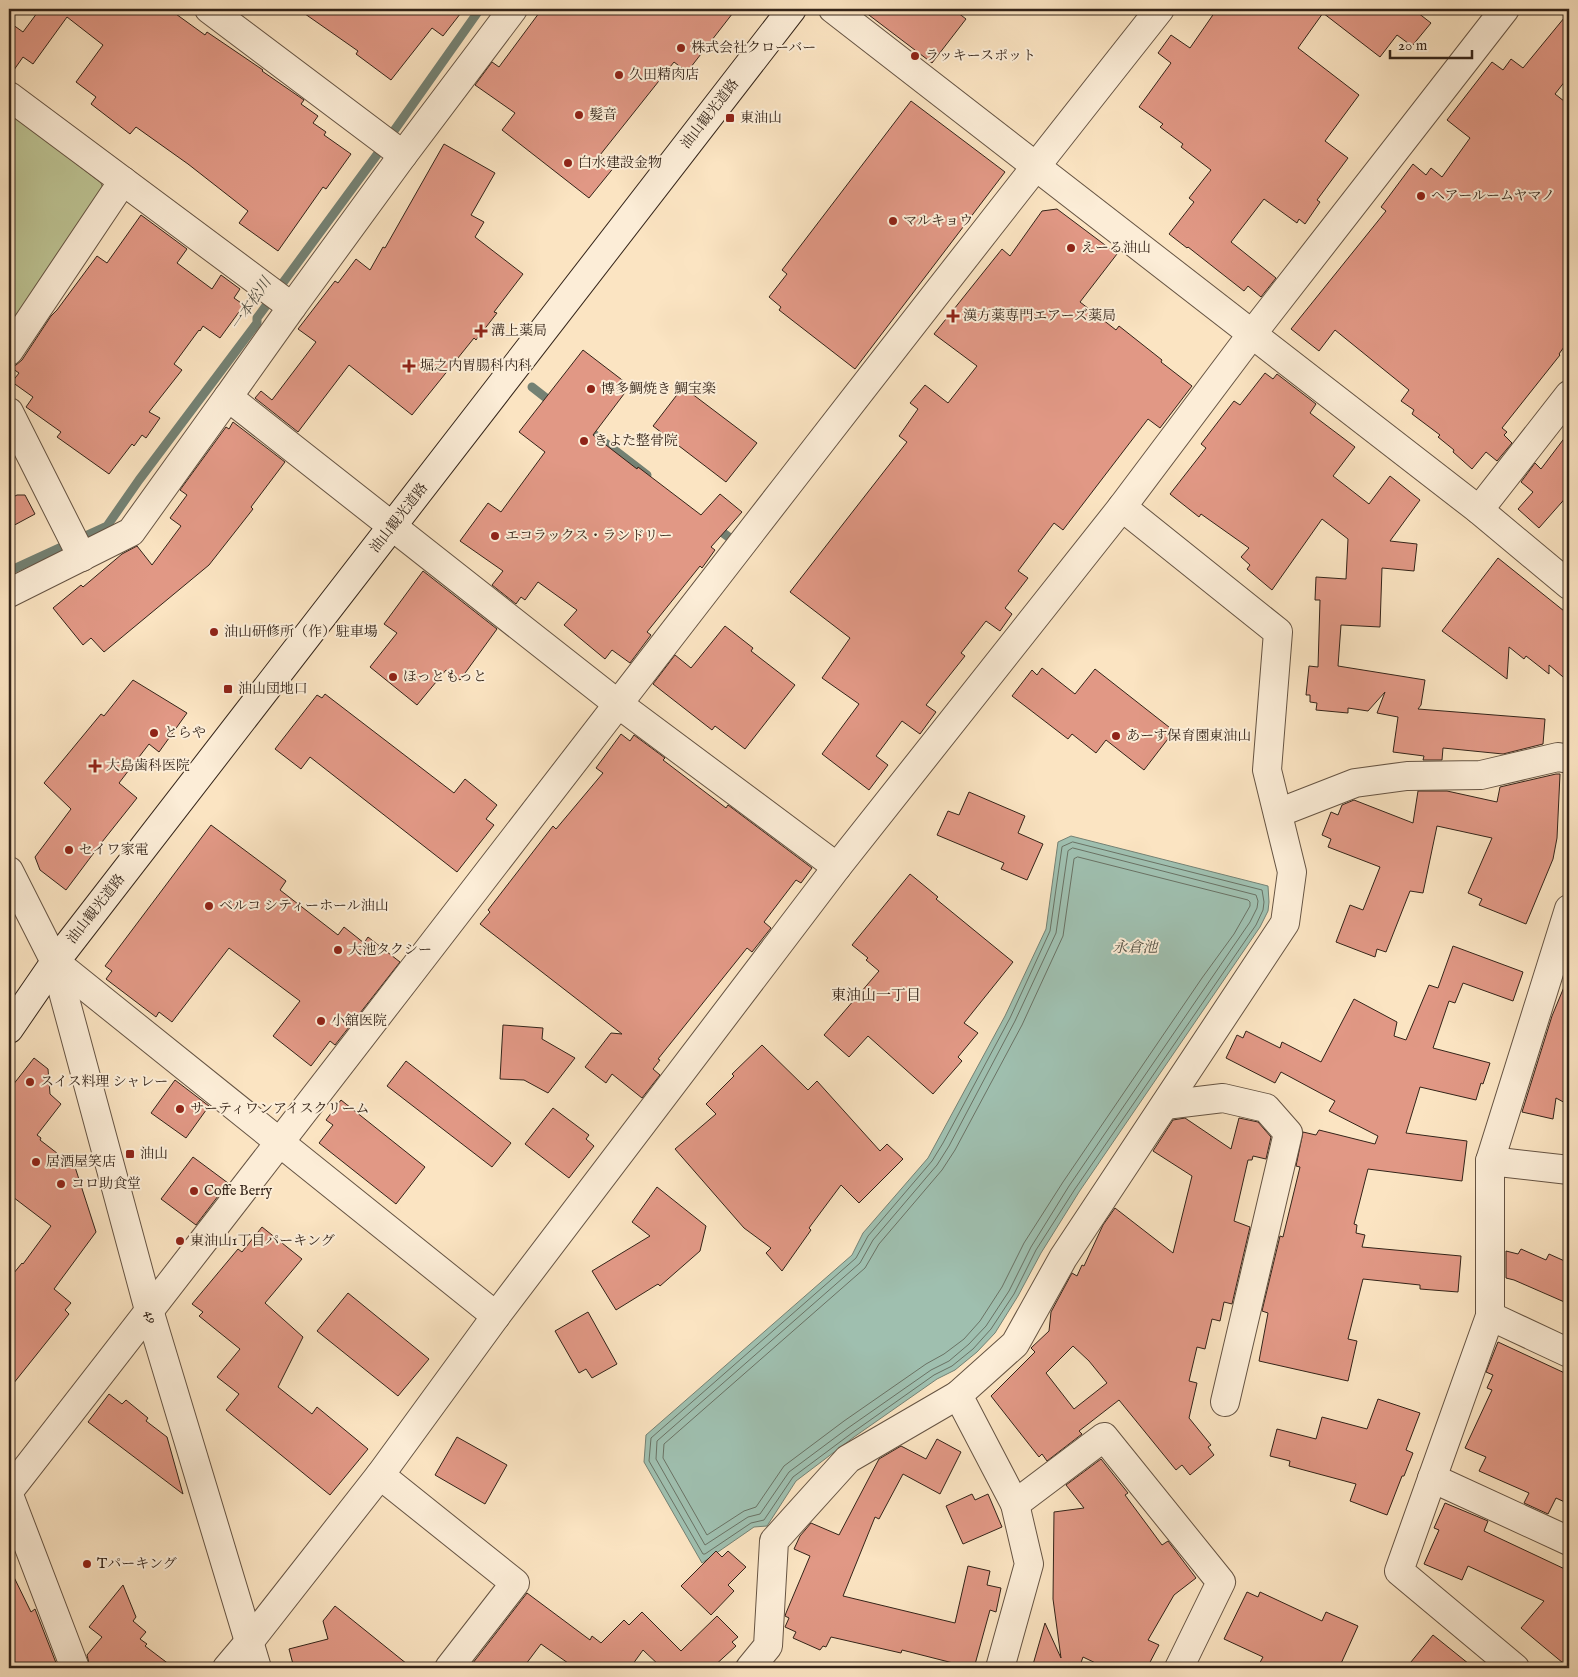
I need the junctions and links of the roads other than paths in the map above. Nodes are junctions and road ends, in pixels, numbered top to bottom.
1 (209, 9) edge
2 (512, 9) edge
3 (792, 9) edge
4 (833, 9) edge
5 (1160, 9) edge
6 (1505, 9) edge
7 (9, 96) edge
8 (392, 147) junction
9 (1036, 165) junction
10 (123, 181) junction
11 (280, 298) junction
12 (1252, 334) junction
13 (9, 351) edge
14 (1569, 395) edge
15 (228, 397) junction
16 (9, 412) edge
17 (1122, 507) junction
18 (1479, 510) junction
19 (392, 526) junction
20 (76, 545) junction
21 (1569, 585) edge
22 (9, 593) edge
23 (617, 703) junction
24 (1569, 759) edge
25 (1278, 813) junction
26 (837, 867) junction
27 (9, 871) edge
28 (1569, 909) edge
29 (55, 962) junction
30 (9, 1029) edge
31 (1165, 1105) junction
32 (280, 1142) junction
33 (1490, 1161) junction
34 (1569, 1170) edge
35 (150, 1310) junction
36 (496, 1316) junction
37 (1490, 1316) junction
38 (1569, 1353) edge
39 (958, 1395) junction
40 (1226, 1402) dead end
41 (380, 1475) junction
42 (1432, 1478) junction
43 (9, 1491) edge
44 (9, 1495) edge
45 (1015, 1504) junction
46 (1569, 1542) edge
47 (249, 1642) junction
48 (75, 1668) edge
49 (227, 1668) edge
50 (257, 1668) edge
51 (449, 1668) edge
52 (750, 1668) edge
53 (1000, 1668) edge
54 (1179, 1668) edge
55 (1515, 1668) edge

1 - 8 street
2 - 8 street
3 - 19 street, 油山観光道路
4 - 9 street
5 - 9 street
6 - 12 street
7 - 10 street
8 - 11 street
9 - 12 street
9 - 23 street
10 - 11 street
10 - 13 street
11 - 15 street
12 - 17 street
12 - 18 street
14 - 18 street
15 - 19 street
15 - 20 street
16 - 20 street
17 - 25 street
17 - 26 street
18 - 21 street
19 - 23 street
19 - 29 street, 油山観光道路
20 - 22 street
23 - 26 street
23 - 32 street
24 - 25 street
25 - 31 street
26 - 36 street
27 - 29 street
28 - 33 street
29 - 30 street, 油山観光道路
29 - 32 street
29 - 35 street, 49 / 49
31 - 39 street
31 - 40 street
32 - 35 street
32 - 36 street
33 - 34 street
33 - 37 street
35 - 43 street
35 - 47 street, 49 / 49
36 - 41 street
37 - 38 street
37 - 42 street
39 - 45 street
39 - 52 street
41 - 47 street
41 - 51 street
42 - 46 street
42 - 55 street
44 - 48 street
45 - 53 street
45 - 54 street
47 - 49 street
47 - 50 street, 49 / 49

